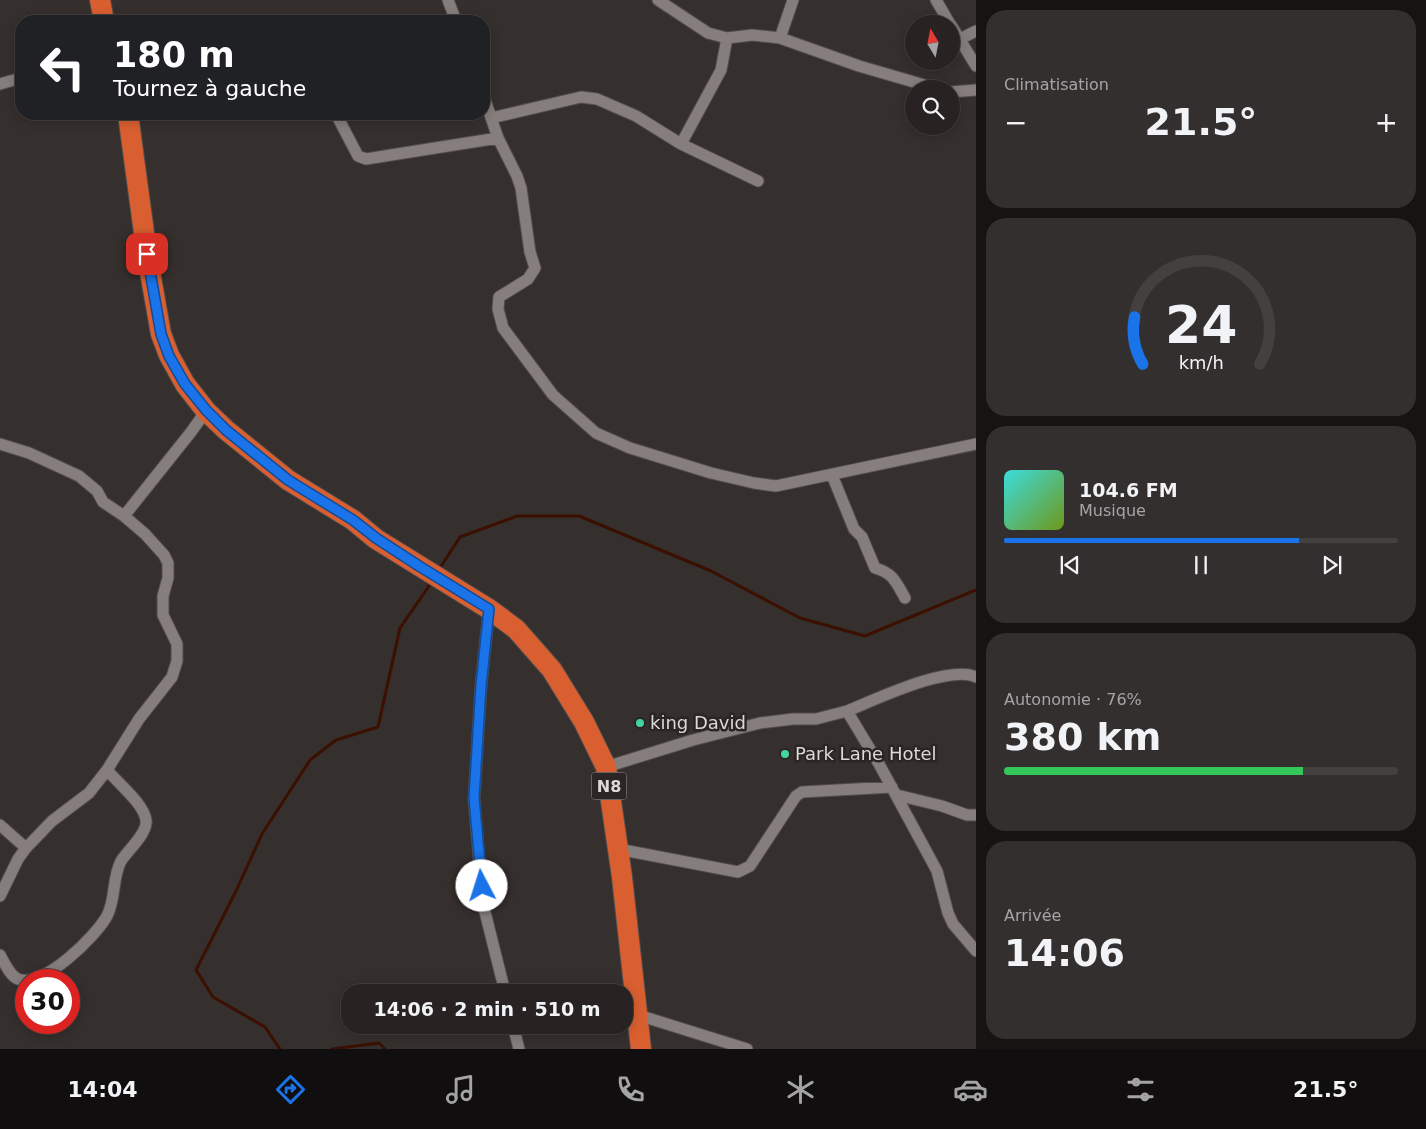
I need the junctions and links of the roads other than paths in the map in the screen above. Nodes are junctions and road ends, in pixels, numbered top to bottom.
1 (100, 0) edge
2 (110, 0) edge
3 (448, 0) edge
4 (658, 0) edge
5 (794, 0) edge
6 (936, 0) edge
7 (103, 15) edge
8 (113, 15) edge
9 (454, 15) edge
10 (945, 15) edge
11 (976, 31) edge
12 (727, 38) junction
13 (780, 38) junction
14 (960, 39) joint
15 (976, 66) edge
16 (15, 80) edge
17 (907, 80) edge
18 (0, 84) edge
19 (976, 90) edge
20 (960, 91) edge
21 (490, 115) edge
22 (491, 118) junction
23 (119, 120) edge
24 (128, 120) edge
25 (339, 120) edge
26 (498, 138) junction
27 (681, 144) junction
28 (758, 181) dead end
29 (134, 197) junction
30 (203, 415) junction
31 (0, 444) edge
32 (976, 444) edge
33 (832, 475) junction
34 (124, 516) junction
35 (905, 598) dead end
36 (489, 609) junction
37 (976, 677) edge
38 (847, 711) junction
39 (606, 767) junction
40 (107, 770) junction
41 (894, 791) junction
42 (976, 815) edge
43 (0, 825) edge
44 (26, 848) junction
45 (618, 849) junction
46 (0, 896) edge
47 (976, 951) edge
48 (0, 955) edge
49 (503, 984) edge
50 (638, 1015) junction
51 (516, 1034) edge
52 (520, 1049) edge
53 (641, 1049) edge
54 (747, 1049) edge

1 - 7 highway
2 - 8 highway
3 - 9 street
4 - 12 street
5 - 13 street
6 - 10 street
11 - 14 street
12 - 13 street
12 - 27 street
13 - 17 street
14 - 15 street
16 - 18 street
19 - 20 street
21 - 22 street
22 - 26 street
22 - 27 street
23 - 29 highway, N8
24 - 29 highway, N8
25 - 26 street
26 - 33 street
27 - 28 street
29 - 30 highway, N8
30 - 34 street
30 - 36 highway, N8
31 - 34 street
32 - 33 street
33 - 35 street
34 - 40 street
36 - 39 highway, N8
36 - 49 street
37 - 38 street
38 - 39 street
38 - 41 street
39 - 45 highway, N8
40 - 44 street
40 - 48 street
41 - 42 street
41 - 45 street
41 - 47 street
43 - 44 street
44 - 46 street
45 - 50 highway, N8
50 - 53 highway, N8
50 - 54 street
51 - 52 street

